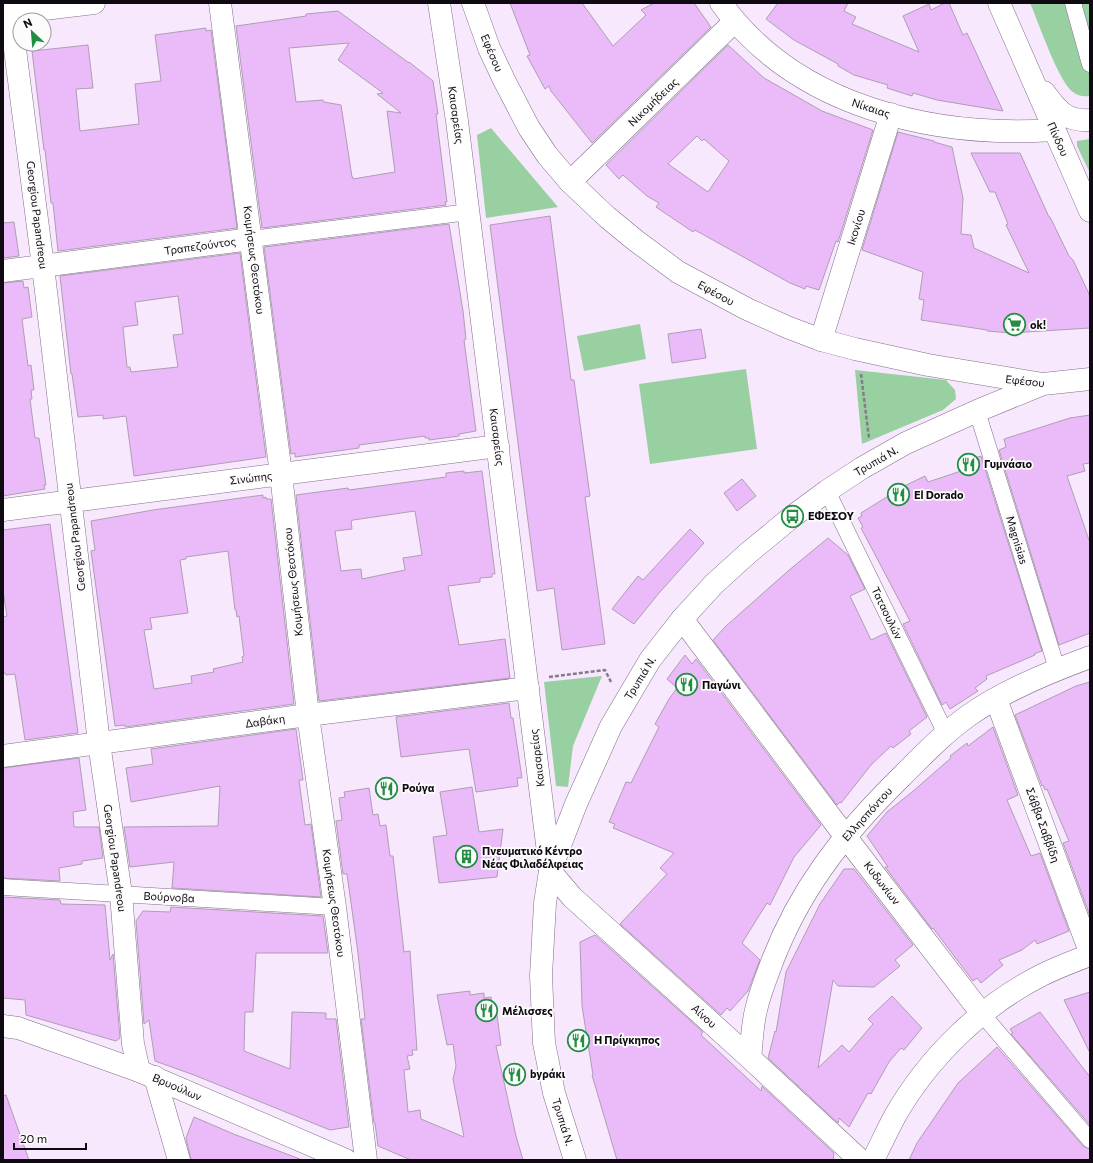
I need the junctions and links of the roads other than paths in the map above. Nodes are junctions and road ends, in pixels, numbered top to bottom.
1 (94, 3) edge
2 (220, 3) edge
3 (439, 3) edge
4 (473, 3) edge
5 (722, 3) edge
6 (998, 3) edge
7 (1073, 3) edge
8 (10, 8) edge
9 (735, 21) junction
10 (1090, 64) edge
11 (1026, 66) junction
12 (891, 114) junction
13 (1090, 120) edge
14 (1054, 130) junction
15 (570, 182) junction
16 (1090, 211) edge
17 (469, 212) junction
18 (251, 239) junction
19 (43, 266) junction
20 (3, 271) edge
21 (821, 340) junction
22 (1090, 379) edge
23 (1043, 384) junction
24 (977, 411) junction
25 (498, 446) junction
26 (281, 474) junction
27 (827, 491) junction
28 (70, 500) junction
29 (3, 510) edge
30 (682, 619) junction
31 (1090, 657) edge
32 (1056, 669) junction
33 (528, 684) junction
34 (996, 699) junction
35 (308, 715) junction
36 (946, 734) junction
37 (99, 744) junction
38 (3, 756) edge
39 (845, 836) junction
40 (550, 871) junction
41 (3, 887) edge
42 (122, 894) junction
43 (335, 907) junction
44 (1090, 953) edge
45 (982, 1014) junction
46 (3, 1026) edge
47 (750, 1058) junction
48 (147, 1074) junction
49 (1090, 1140) edge
50 (179, 1160) edge
51 (346, 1160) edge
52 (366, 1160) edge
53 (575, 1160) edge
54 (860, 1160) edge
55 (873, 1160) edge

1 - 8 street
2 - 18 street, Κοιμήσεως Θεοτόκου
3 - 17 street, Καισαρείας
4 - 15 street, Εφέσου
5 - 9 street, Νίκαιας
6 - 11 street, Πίνδου
7 - 10 street
8 - 19 street, Georgiou Papandreou
9 - 12 street, Νίκαιας
9 - 15 street, Νικομήδειας
11 - 13 street, Πίνδου
11 - 14 street, Πίνδου
12 - 14 street, Νίκαιας
12 - 21 street, Ικονίου
14 - 16 street, Πίνδου
15 - 21 street, Εφέσου
17 - 18 street, Τραπεζούντος
17 - 25 street, Καισαρείας
18 - 19 street, Τραπεζούντος
18 - 26 street, Κοιμήσεως Θεοτόκου
19 - 20 street, Τραπεζούντος
19 - 28 street, Georgiou Papandreou
21 - 23 street, Εφέσου
22 - 23 street, Εφέσου
23 - 24 street, Τρυπιά Ν.
24 - 27 street, Τρυπιά Ν.
24 - 32 street, Magnisias
25 - 26 street, Σινώπης
25 - 33 street, Καισαρείας
26 - 28 street, Σινώπης
26 - 35 street, Κοιμήσεως Θεοτόκου
27 - 30 street, Τρυπιά Ν.
27 - 36 street, Ταταουλών
28 - 29 street, Σινώπης
28 - 37 street, Georgiou Papandreou
30 - 39 street, Κυδωνίων
30 - 40 street, Τρυπιά Ν.
31 - 32 street, Ελλησπόντου
32 - 34 street, Ελλησπόντου
33 - 35 street, Δαβάκη
33 - 40 street, Καισαρείας
34 - 36 street, Ελλησπόντου
34 - 44 street, Σάββα Σαββίδη
35 - 37 street, Δαβάκη
35 - 43 street, Κοιμήσεως Θεοτόκου
36 - 39 street, Ελλησπόντου
37 - 38 street, Δαβάκη
37 - 42 street, Georgiou Papandreou
39 - 45 street, Κυδωνίων
39 - 47 street, Ελλησπόντου
40 - 47 street, Αίνου
40 - 53 street, Τρυπιά Ν.
41 - 42 street, Βούρνοβα
42 - 43 street, Βούρνοβα
42 - 48 street, Georgiou Papandreou
43 - 52 street, Κοιμήσεως Θεοτόκου
44 - 45 street
45 - 49 street, Κυδωνίων
45 - 55 street
46 - 48 street, Βρυούλων
47 - 54 street, Αίνου
48 - 50 street, Georgiou Papandreou
48 - 51 street, Βρυούλων

